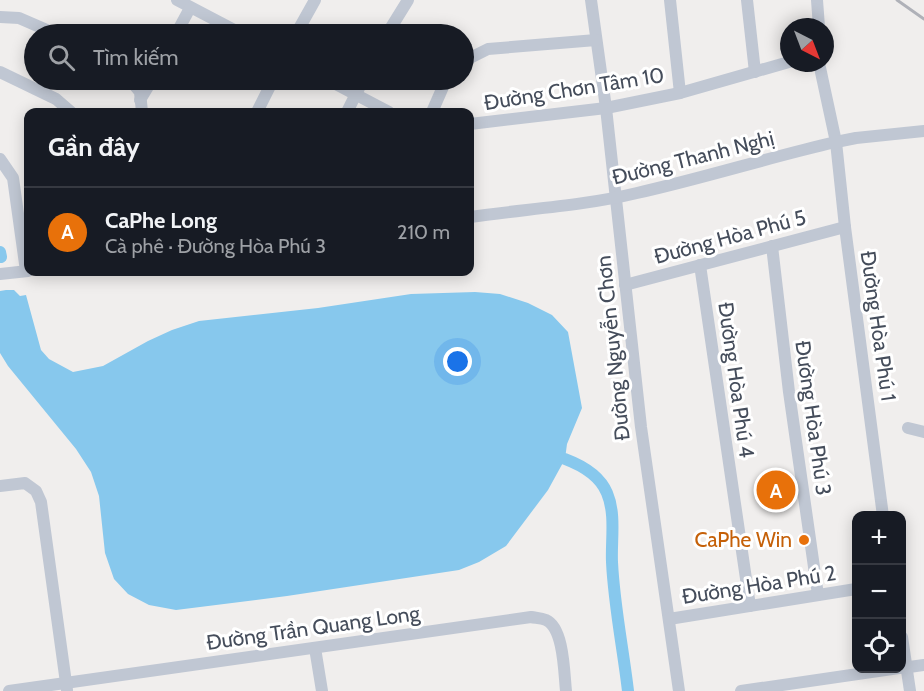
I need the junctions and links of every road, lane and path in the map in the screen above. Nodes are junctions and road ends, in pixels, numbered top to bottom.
1 (177, 0) edge
2 (315, 0) edge
3 (408, 0) edge
4 (591, 0) edge
5 (670, 0) edge
6 (747, 0) edge
7 (817, 0) edge
8 (190, 8) junction
9 (0, 17) edge
10 (818, 18) edge
11 (33, 24) edge
12 (181, 24) edge
13 (222, 24) edge
14 (302, 24) edge
15 (393, 24) edge
16 (596, 40) junction
17 (474, 56) edge
18 (780, 65) edge
19 (0, 72) edge
20 (755, 72) junction
21 (821, 72) edge
22 (24, 84) edge
23 (37, 90) edge
24 (138, 90) edge
25 (148, 90) edge
26 (268, 90) edge
27 (347, 90) edge
28 (357, 90) edge
29 (442, 90) edge
30 (680, 93) junction
31 (355, 94) junction
32 (141, 106) edge
33 (66, 108) edge
34 (259, 108) edge
35 (349, 108) edge
36 (381, 108) edge
37 (434, 108) edge
38 (606, 108) junction
39 (474, 124) edge
40 (924, 131) edge
41 (837, 142) junction
42 (0, 159) edge
43 (616, 197) junction
44 (474, 216) edge
45 (844, 227) junction
46 (772, 246) junction
47 (24, 251) edge
48 (700, 265) junction
49 (24, 271) edge
50 (0, 274) edge
51 (625, 285) junction
52 (908, 428) dead end
53 (924, 432) edge
54 (0, 486) edge
55 (882, 511) edge
56 (852, 590) edge
57 (818, 595) junction
58 (750, 606) junction
59 (669, 620) junction
60 (315, 648) junction
61 (924, 665) edge
62 (906, 667) edge
63 (867, 673) edge
64 (904, 673) edge
65 (66, 687) edge
66 (9, 691) edge
67 (322, 691) edge
68 (566, 691) edge
69 (679, 691) edge
70 (741, 691) edge
71 (910, 691) edge

1 - 8 street
2 - 14 street
3 - 15 street
4 - 16 street, Đường Nguyễn Chơn
5 - 30 street
6 - 20 street
7 - 10 street
8 - 12 street
8 - 13 street
9 - 11 street
16 - 17 street
16 - 38 street, Đường Nguyễn Chơn
18 - 20 street, Đường Chơn Tâm 10
19 - 22 street
20 - 30 street, Đường Chơn Tâm 10
21 - 41 street, Đường Hòa Phú 1
23 - 33 street
24 - 32 street
25 - 32 street
26 - 34 street
27 - 31 street
28 - 31 street
29 - 37 street
30 - 38 street, Đường Chơn Tâm 10
31 - 35 street
31 - 36 street
38 - 39 street, Đường Chơn Tâm 10
38 - 43 street, Đường Nguyễn Chơn
40 - 41 street, Đường Thanh Nghị
41 - 43 street, Đường Thanh Nghị
41 - 45 street, Đường Hòa Phú 1
42 - 47 street
43 - 44 street, Đường Thanh Nghị
43 - 51 street, Đường Nguyễn Chơn
45 - 46 street, Đường Hòa Phú 5
45 - 55 street, Đường Hòa Phú 1
46 - 48 street, Đường Hòa Phú 5
46 - 57 street, Đường Hòa Phú 3
48 - 51 street, Đường Hòa Phú 5
48 - 58 street, Đường Hòa Phú 4
49 - 50 street
51 - 59 street, Đường Nguyễn Chơn
52 - 53 street
54 - 65 street
56 - 57 street, Đường Hòa Phú 2
57 - 58 street, Đường Hòa Phú 2
58 - 59 street, Đường Hòa Phú 2
59 - 69 street, Đường Nguyễn Chơn
60 - 65 street, Đường Trần Quang Long
60 - 67 street
60 - 68 street, Đường Trần Quang Long
61 - 62 street
63 - 70 street
64 - 71 street
65 - 66 street, Đường Trần Quang Long

